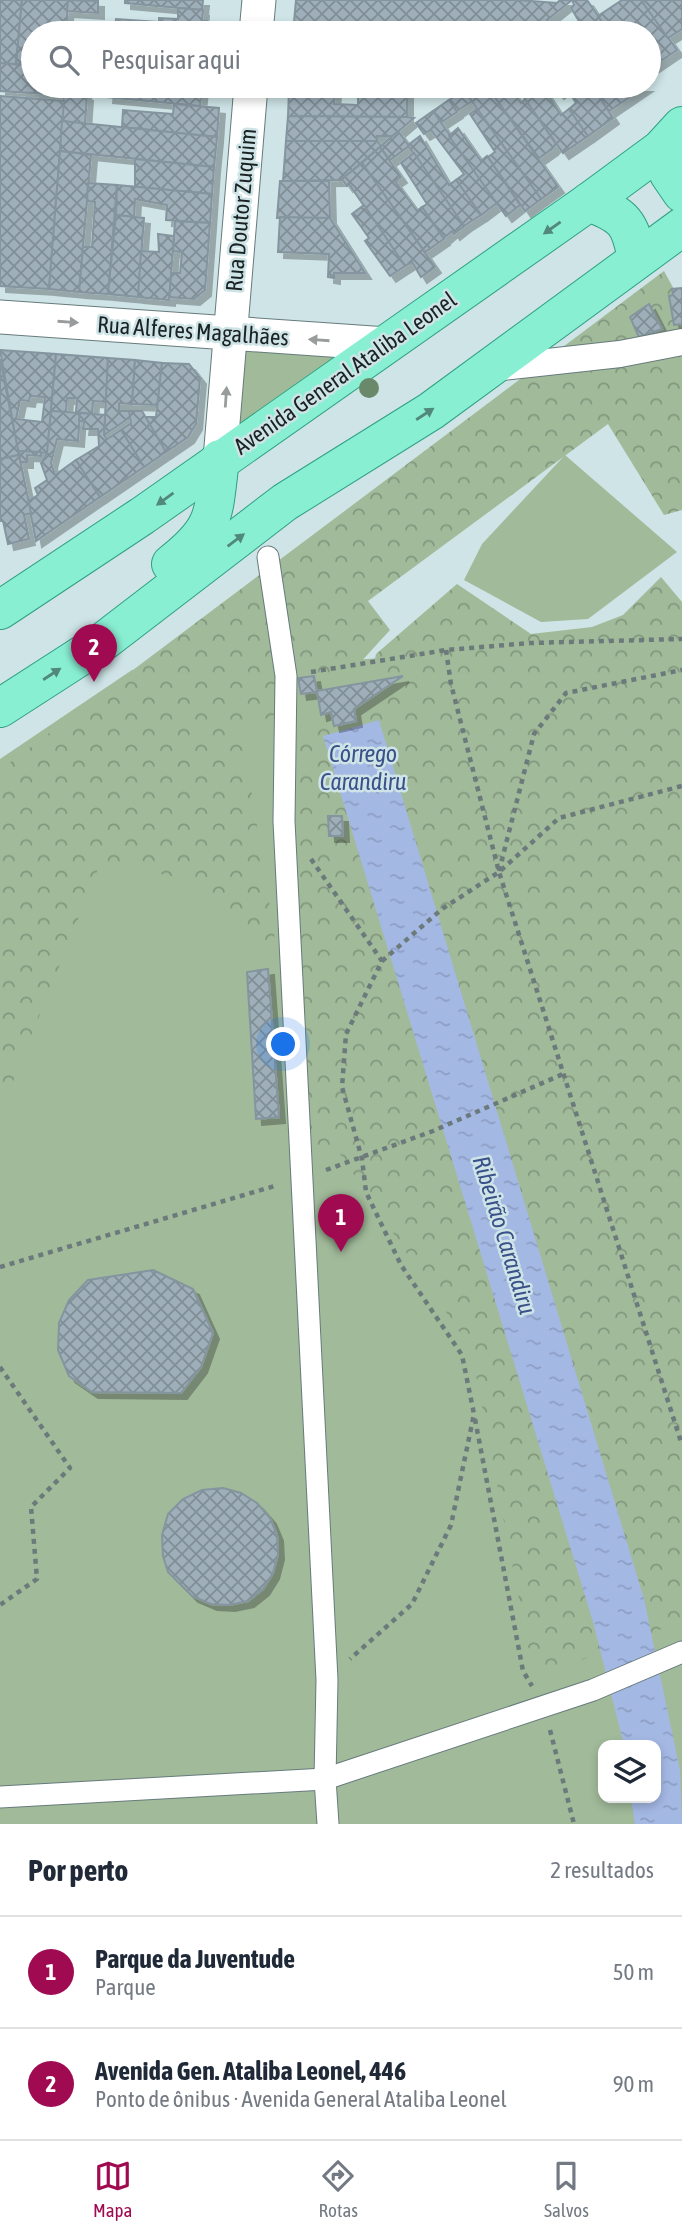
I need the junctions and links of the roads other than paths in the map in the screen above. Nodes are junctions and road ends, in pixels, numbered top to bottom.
1 (259, 0) edge
2 (257, 21) edge
3 (250, 98) edge
4 (672, 137) edge
5 (682, 192) edge
6 (589, 202) junction
7 (682, 227) edge
8 (637, 259) junction
9 (0, 317) edge
10 (231, 334) junction
11 (682, 342) edge
12 (387, 344) junction
13 (488, 369) junction
14 (220, 459) junction
15 (268, 557) dead end
16 (0, 610) edge
17 (104, 641) junction
18 (0, 708) edge
19 (682, 1652) edge
20 (325, 1779) junction
21 (0, 1797) edge
22 (328, 1824) edge

1 - 2 street
3 - 10 street, Rua Doutor Zuquim
4 - 5 main road
4 - 6 main road, Avenida General Ataliba Leonel
6 - 8 main road
6 -> 12 main road, Avenida General Ataliba Leonel
7 - 8 main road
8 - 13 main road
9 -> 10 street, Rua Alferes Magalhães
12 -> 10 street, Rua Alferes Magalhães
14 -> 10 street, Rua Doutor Zuquim
11 - 13 street
12 - 14 main road, Avenida General Ataliba Leonel
17 -> 13 main road
14 -> 16 main road, Avenida General Ataliba Leonel
14 - 17 main road
15 - 20 street
18 -> 17 main road
19 - 20 street
20 - 21 street
20 - 22 street

